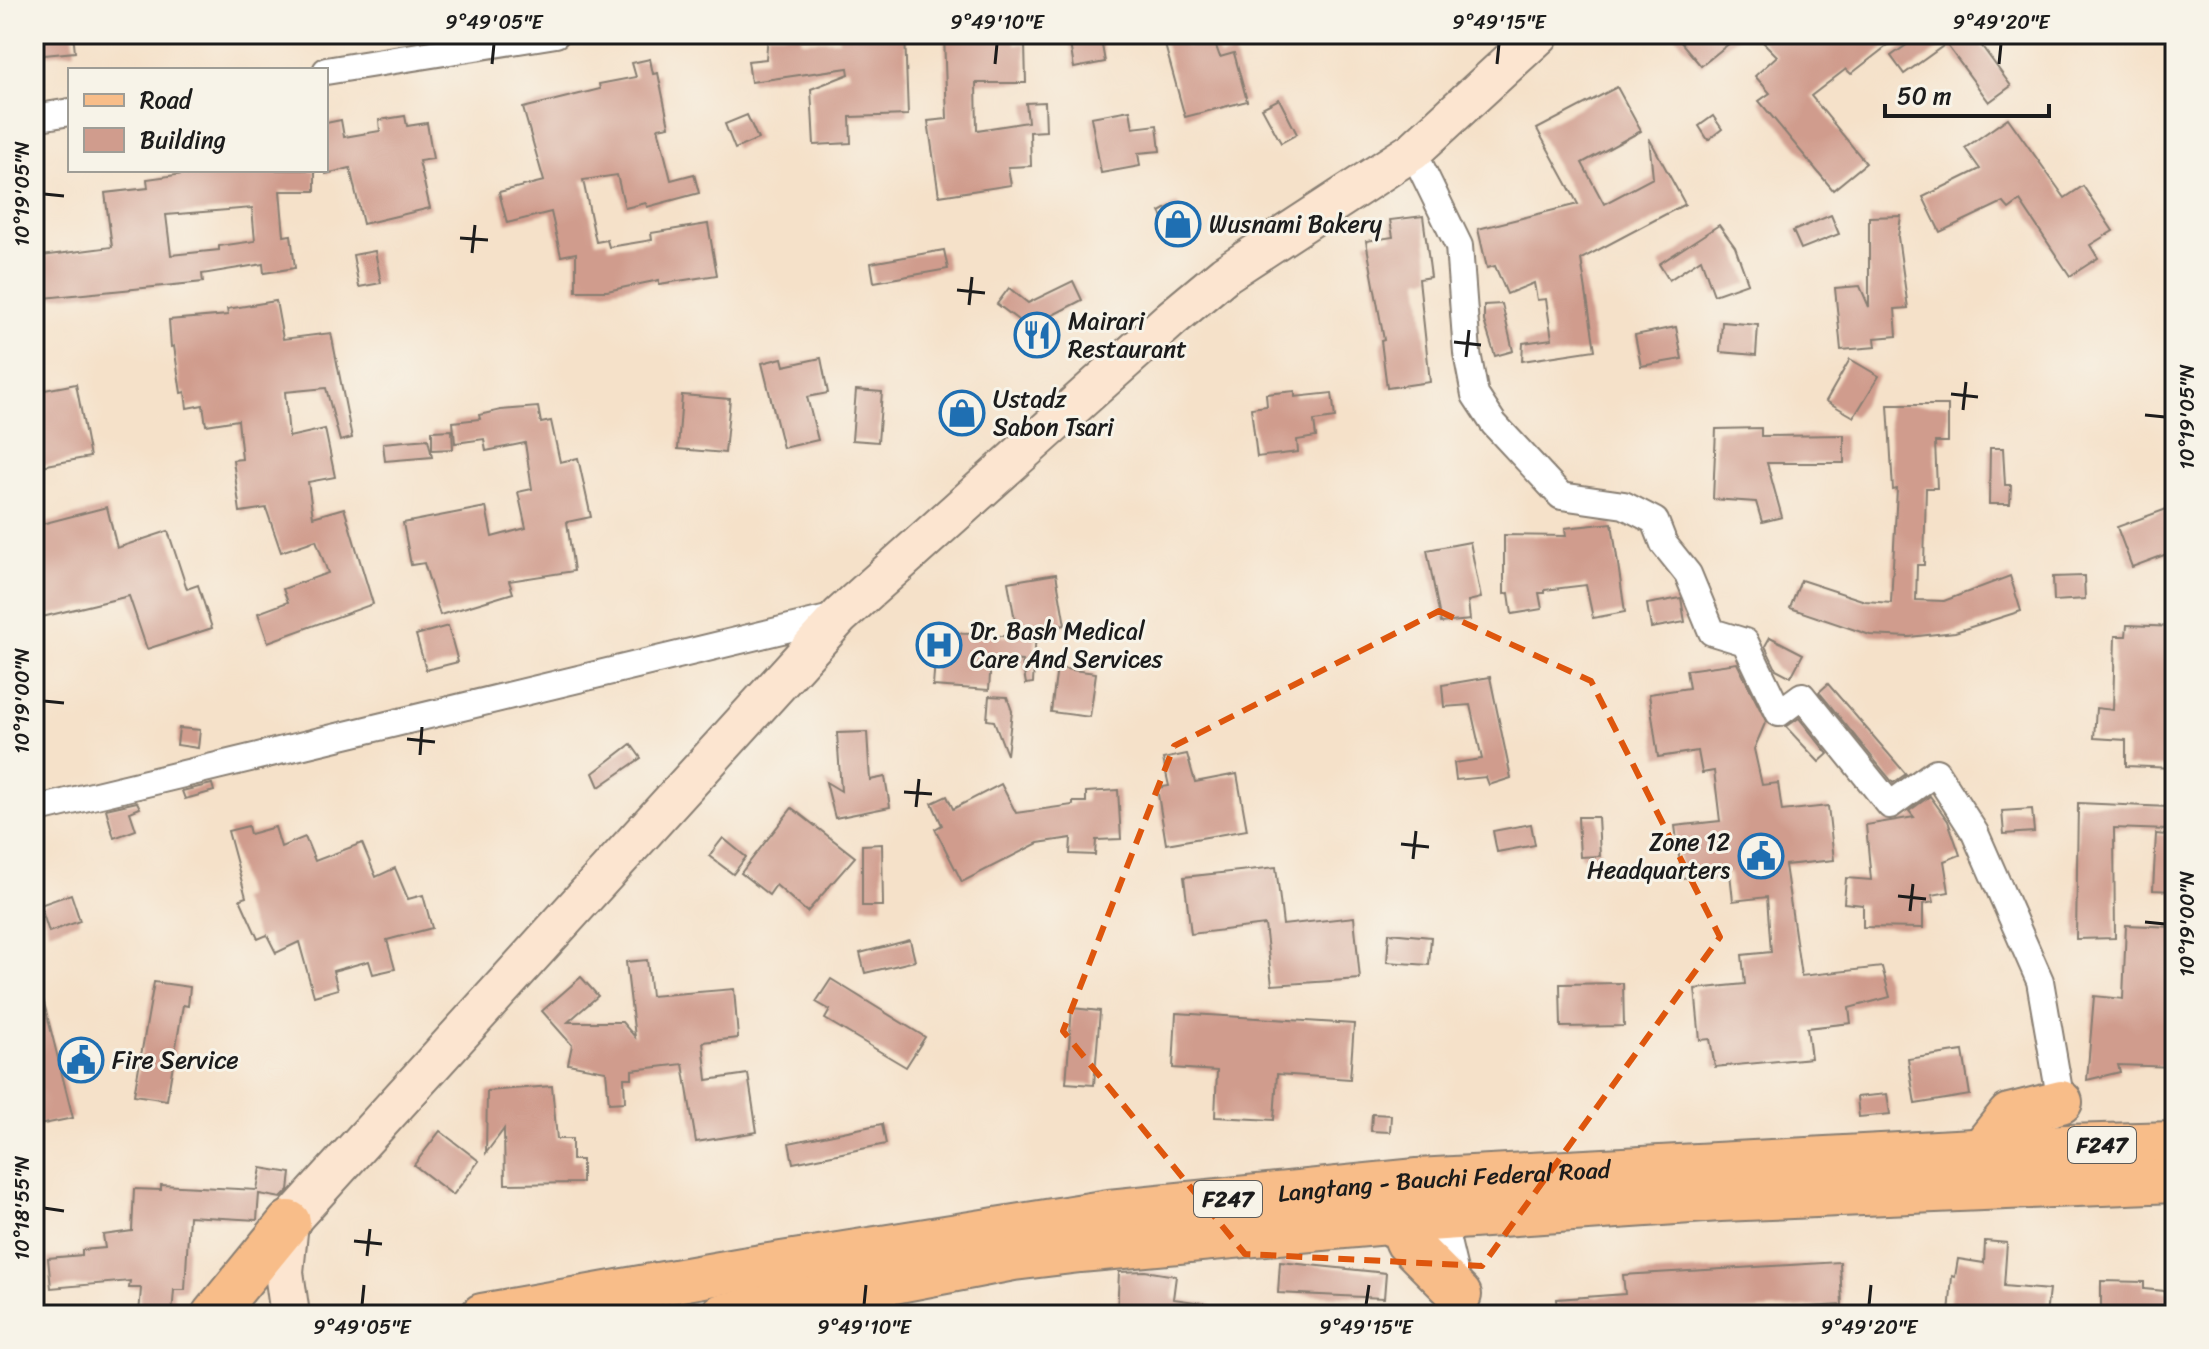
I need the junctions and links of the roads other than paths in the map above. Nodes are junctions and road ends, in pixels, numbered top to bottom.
1 (556, 34) edge
2 (1540, 34) edge
3 (328, 71) edge
4 (68, 112) edge
5 (34, 118) edge
6 (1413, 151) junction
7 (840, 616) junction
8 (34, 810) edge
9 (2061, 1102) junction
10 (2175, 1143) edge
11 (1981, 1150) junction
12 (2030, 1167) junction
13 (1417, 1180) junction
14 (2175, 1181) edge
15 (1442, 1220) junction
16 (289, 1222) junction
17 (1399, 1222) junction
18 (1460, 1305) edge
19 (743, 1313) edge
20 (213, 1315) edge
21 (290, 1315) edge
22 (482, 1315) edge

1 - 3 street
2 - 6 street
4 - 5 street
6 - 7 street
6 - 9 street
7 - 8 street
7 - 16 street
9 - 11 main road
9 - 12 street
10 - 12 main road, Langtang - Bauchi Federal Road / F247
11 - 12 main road, Langtang - Bauchi Federal Road / F247
11 - 13 main road, Langtang - Bauchi Federal Road / F247
12 - 14 main road, Langtang - Bauchi Federal Road / F247
12 - 15 main road, Langtang - Bauchi Federal Road / F247
13 - 15 street
13 - 22 main road, Langtang - Bauchi Federal Road / F247
15 - 17 main road, Langtang - Bauchi Federal Road / F247
15 - 18 street
16 - 20 main road
16 - 21 street
17 - 18 main road
17 - 19 main road, Langtang - Bauchi Federal Road / F247

